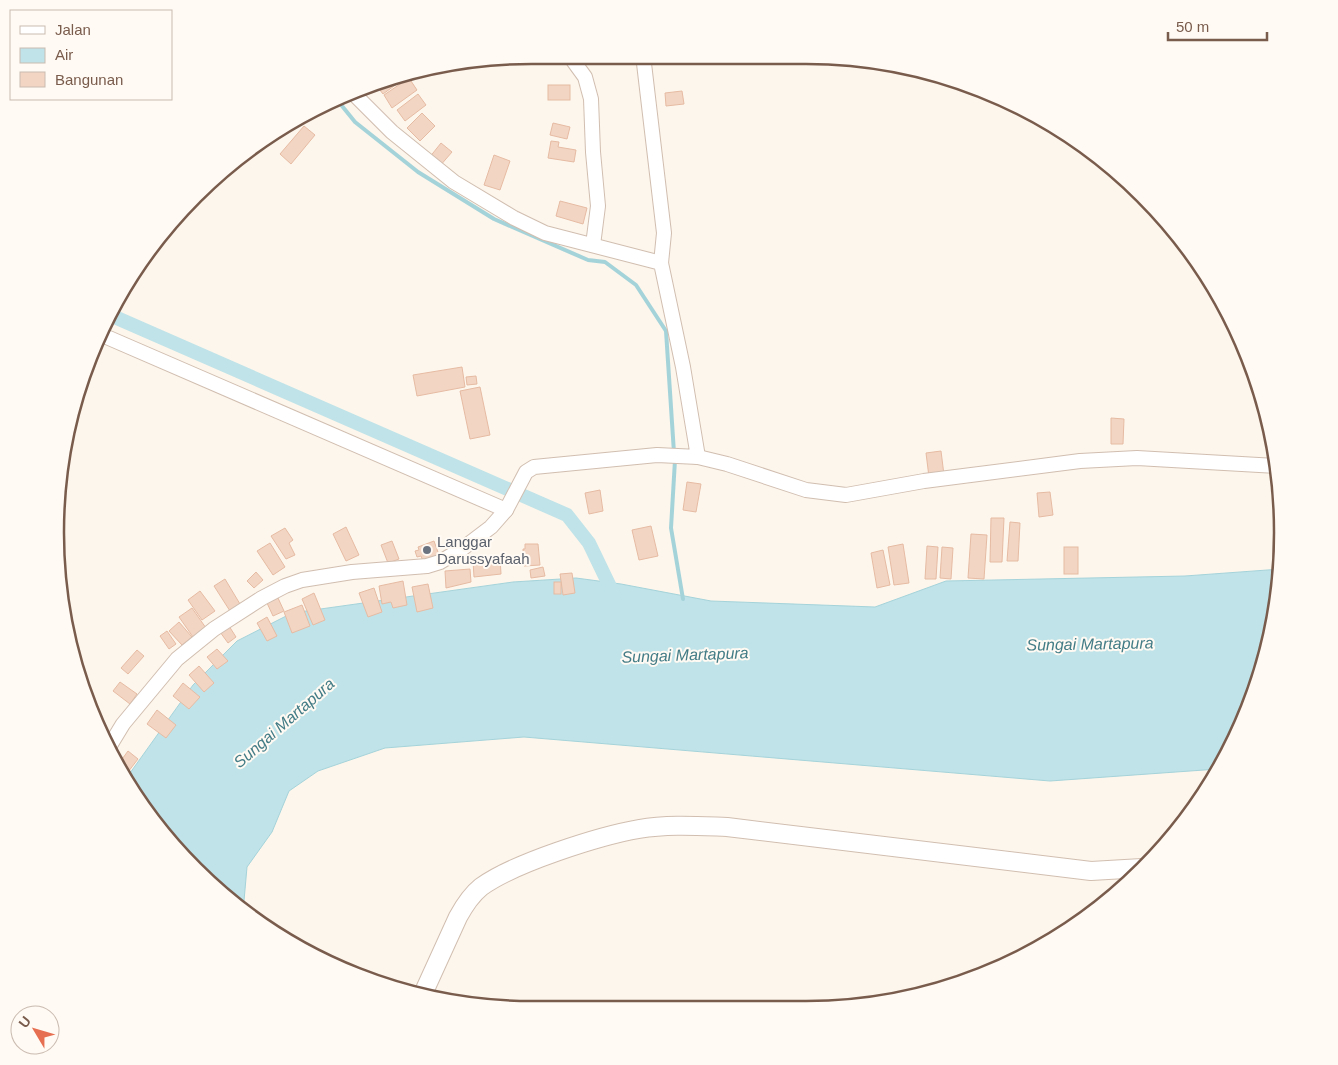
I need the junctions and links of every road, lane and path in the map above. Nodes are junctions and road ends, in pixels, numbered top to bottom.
1 (576, 64) edge
2 (644, 64) edge
3 (357, 97) edge
4 (596, 245) junction
5 (661, 263) junction
6 (106, 337) edge
7 (692, 456) junction
8 (1269, 465) edge
9 (507, 508) junction
10 (113, 741) edge
11 (1132, 869) edge
12 (425, 988) edge

1 - 4 street
2 - 5 street
3 - 4 street
4 - 5 street
5 - 7 street
6 - 9 street
7 - 8 street
7 - 9 street
9 - 10 street
11 - 12 street

